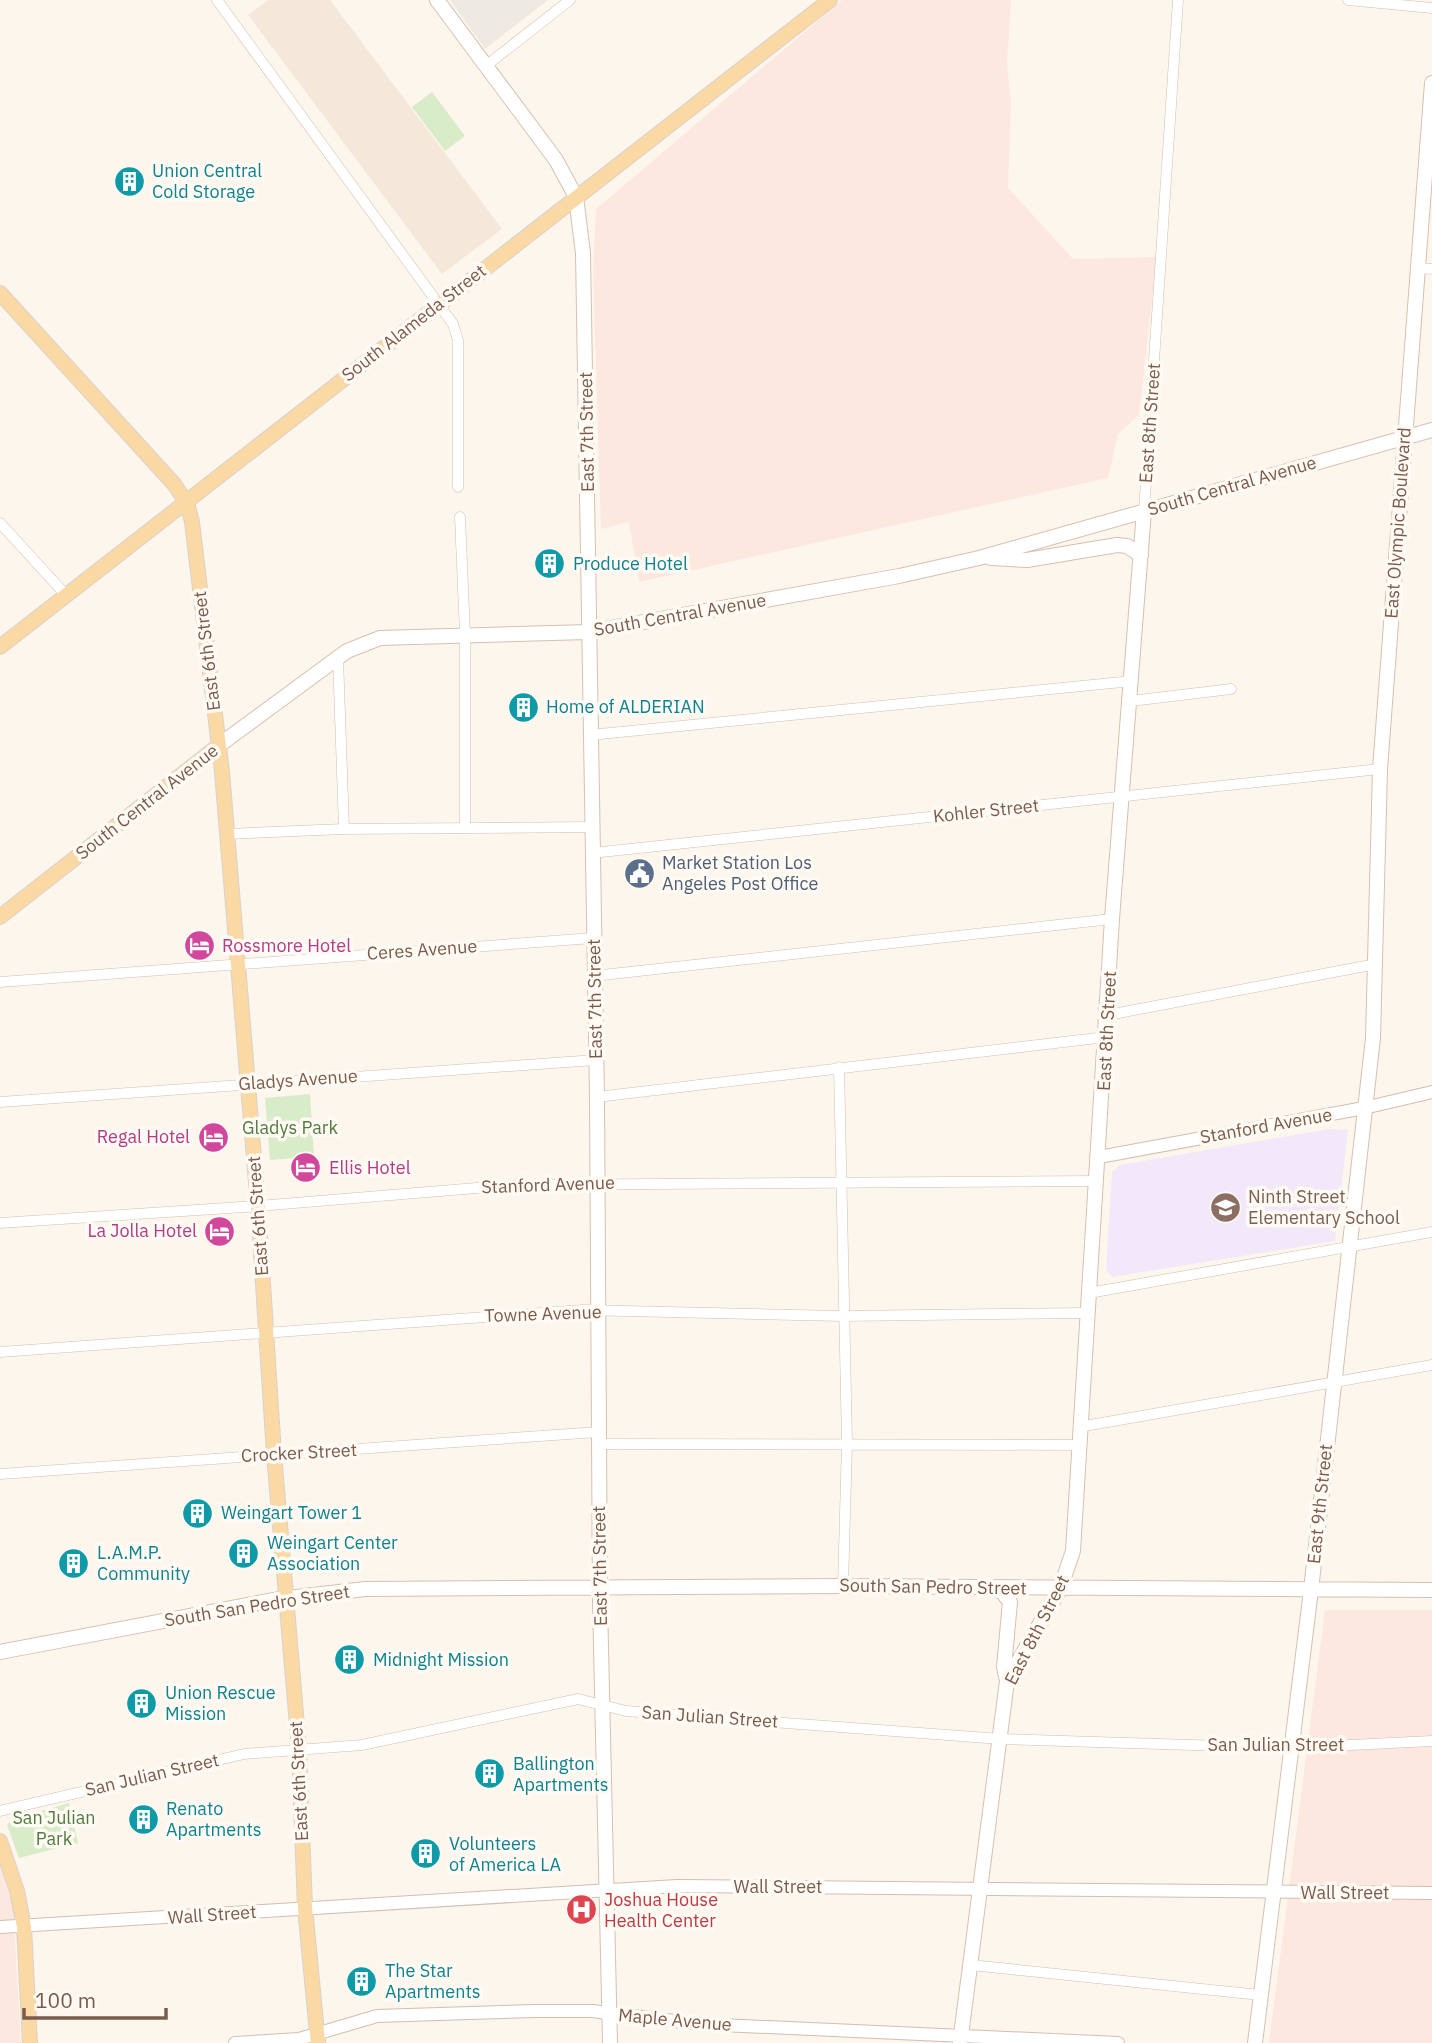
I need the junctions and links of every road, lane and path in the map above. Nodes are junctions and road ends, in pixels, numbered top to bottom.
1 (217, 0) edge
2 (437, 0) edge
3 (570, 0) edge
4 (830, 0) edge
5 (1178, 0) edge
6 (1348, 0) edge
7 (1432, 8) edge
8 (486, 65) junction
9 (1432, 83) edge
10 (1429, 137) edge
11 (576, 197) junction
12 (1425, 269) edge
13 (0, 293) edge
14 (439, 301) junction
15 (1432, 429) edge
16 (1404, 437) junction
17 (458, 486) dead end
18 (187, 503) junction
19 (1144, 511) junction
20 (460, 517) dead end
21 (0, 523) edge
22 (1141, 555) junction
23 (979, 558) junction
24 (66, 595) junction
25 (589, 632) junction
26 (465, 634) junction
27 (0, 647) edge
28 (338, 657) junction
29 (1132, 681) junction
30 (1231, 689) dead end
31 (1131, 701) junction
32 (590, 735) junction
33 (218, 746) junction
34 (1380, 769) junction
35 (1122, 796) junction
36 (591, 827) junction
37 (465, 828) junction
38 (344, 830) junction
39 (227, 834) junction
40 (592, 853) junction
41 (0, 917) edge
42 (1112, 919) junction
43 (593, 938) junction
44 (237, 963) junction
45 (1376, 964) junction
46 (593, 976) junction
47 (0, 982) edge
48 (1108, 1015) junction
49 (1106, 1037) junction
50 (596, 1060) junction
51 (839, 1067) junction
52 (248, 1084) junction
53 (1432, 1092) edge
54 (597, 1097) junction
55 (0, 1102) edge
56 (1364, 1108) junction
57 (1099, 1157) junction
58 (841, 1181) junction
59 (1097, 1181) junction
60 (596, 1182) junction
61 (258, 1206) junction
62 (0, 1223) edge
63 (1432, 1232) edge
64 (1349, 1247) junction
65 (1089, 1293) junction
66 (598, 1311) junction
67 (1087, 1313) junction
68 (843, 1316) junction
69 (266, 1334) junction
70 (0, 1352) edge
71 (1432, 1365) edge
72 (1333, 1383) junction
73 (1079, 1427) junction
74 (598, 1438) junction
75 (847, 1443) junction
76 (1078, 1445) junction
77 (274, 1454) junction
78 (0, 1474) edge
79 (843, 1586) junction
80 (601, 1587) junction
81 (992, 1588) junction
82 (1060, 1589) junction
83 (1311, 1590) junction
84 (1432, 1590) edge
85 (287, 1598) junction
86 (0, 1652) edge
87 (1007, 1681) junction
88 (604, 1705) junction
89 (1001, 1740) junction
90 (1432, 1741) edge
91 (1290, 1748) junction
92 (299, 1749) junction
93 (0, 1811) edge
94 (0, 1841) edge
95 (981, 1888) junction
96 (608, 1890) junction
97 (1274, 1892) junction
98 (1432, 1893) edge
99 (304, 1908) junction
100 (0, 1927) edge
101 (24, 1927) junction
102 (971, 1965) junction
103 (1260, 1995) junction
104 (610, 2014) junction
105 (318, 2039) edge
106 (961, 2039) edge
107 (30, 2043) edge
108 (235, 2043) edge
109 (610, 2043) edge
110 (1118, 2043) edge
111 (1255, 2043) edge

1 - 14 street
2 - 8 main road, East 7th Street
3 - 8 street
4 - 11 main road, South Alameda Street
5 - 19 street, East 8th Street
6 - 7 street
8 - 11 main road, East 7th Street
9 - 10 main road, East Olympic Boulevard
10 - 12 main road, East Olympic Boulevard
11 - 14 main road, South Alameda Street
11 - 25 main road, East 7th Street
12 - 16 main road, East Olympic Boulevard
13 - 18 main road, East 6th Street
14 - 17 street
14 - 18 main road, South Alameda Street
15 - 16 main road, South Central Avenue
16 - 19 main road, South Central Avenue
16 - 34 main road, East Olympic Boulevard
18 - 24 main road, South Alameda Street
18 - 33 main road, East 6th Street
19 - 22 main road, East 8th Street
19 - 23 main road, South Central Avenue
20 - 26 street
21 - 24 street
22 - 23 main road
22 - 29 main road, East 8th Street
23 - 25 main road, South Central Avenue
24 - 27 main road, South Alameda Street
25 - 26 main road, South Central Avenue
25 - 32 main road, East 7th Street
26 - 28 main road, South Central Avenue
26 - 37 street
28 - 33 main road, South Central Avenue
28 - 38 street
29 - 31 main road, East 8th Street
29 - 32 street
30 - 31 street
31 - 35 main road, East 8th Street
32 - 36 main road, East 7th Street
33 - 39 main road, East 6th Street
33 - 41 main road, South Central Avenue
34 - 35 street, Kohler Street
34 - 45 main road, East Olympic Boulevard
35 - 40 street, Kohler Street
35 - 42 main road, East 8th Street
36 - 37 street
36 - 40 main road, East 7th Street
37 - 38 street
38 - 39 street
39 - 44 main road, East 6th Street
40 - 43 main road, East 7th Street
42 - 46 street
42 - 48 main road, East 8th Street
43 - 44 street, Ceres Avenue
43 - 46 main road, East 7th Street
44 - 47 street, Ceres Avenue
44 - 52 main road, East 6th Street
45 - 48 street
45 - 56 main road, East 9th Street
46 - 50 main road, East 7th Street
48 - 49 main road, East 8th Street
49 - 51 street
49 - 57 main road, East 8th Street
50 - 52 street, Gladys Avenue
50 - 54 main road, East 7th Street
51 - 54 street
51 - 58 street
52 - 55 street, Gladys Avenue
52 - 61 main road, East 6th Street
53 - 56 street, Stanford Avenue
54 - 60 main road, East 7th Street
56 - 57 street, Stanford Avenue
56 - 64 main road, East 9th Street
57 - 59 main road, East 8th Street
58 - 59 street, Stanford Avenue
58 - 60 street, Stanford Avenue
58 - 68 street
59 - 65 main road, East 8th Street
60 - 61 street, Stanford Avenue
60 - 66 main road, East 7th Street
61 - 62 street, Stanford Avenue
61 - 69 main road, East 6th Street
63 - 64 street
64 - 65 street
64 - 72 main road, East 9th Street
65 - 67 main road, East 8th Street
66 - 68 street, Towne Avenue
66 - 69 street, Towne Avenue
66 - 74 main road, East 7th Street
67 - 68 street, Towne Avenue
67 - 73 main road, East 8th Street
68 - 75 street
69 - 70 street, Towne Avenue
69 - 77 main road, East 6th Street
71 - 72 street
72 - 73 street
72 - 83 main road, East 9th Street
73 - 76 main road, East 8th Street
74 - 75 street, Crocker Street
74 - 77 street, Crocker Street
74 - 80 main road, East 7th Street
75 - 76 street, Crocker Street
75 - 79 street
76 - 82 main road, East 8th Street
77 - 78 street, Crocker Street
77 - 85 main road, East 6th Street
79 - 80 main road, South San Pedro Street
79 - 81 main road, South San Pedro Street
80 - 85 main road, South San Pedro Street
80 - 88 main road, East 7th Street
81 - 82 main road, South San Pedro Street
81 - 87 main road
82 - 83 main road, South San Pedro Street
82 - 87 main road, East 8th Street
83 - 84 main road, South San Pedro Street
83 - 91 main road, East 9th Street
85 - 86 main road, South San Pedro Street
85 - 92 main road, East 6th Street
87 - 89 main road, East 8th Street
88 - 89 street, San Julian Street
88 - 92 street, San Julian Street
88 - 96 main road, East 7th Street
89 - 91 street, San Julian Street
89 - 95 main road, East 8th Street
90 - 91 street, San Julian Street
91 - 97 main road, East 9th Street
92 - 93 street, San Julian Street
92 - 99 main road, East 6th Street
94 - 101 main road
95 - 96 street, Wall Street
95 - 97 street, Wall Street
95 - 102 main road, East 8th Street
96 - 99 street, Wall Street
96 - 104 main road, East 7th Street
97 - 98 street, Wall Street
97 - 103 main road, East 9th Street
99 - 101 street, Wall Street
99 - 105 main road, East 6th Street
100 - 101 street, Wall Street
101 - 107 main road
102 - 103 street
102 - 106 main road, East 8th Street
103 - 111 main road, East 9th Street
104 - 105 street, Maple Avenue
104 - 106 street, Maple Avenue
104 - 109 main road, East 7th Street
105 - 108 street, Maple Avenue
106 - 110 street, Maple Avenue

